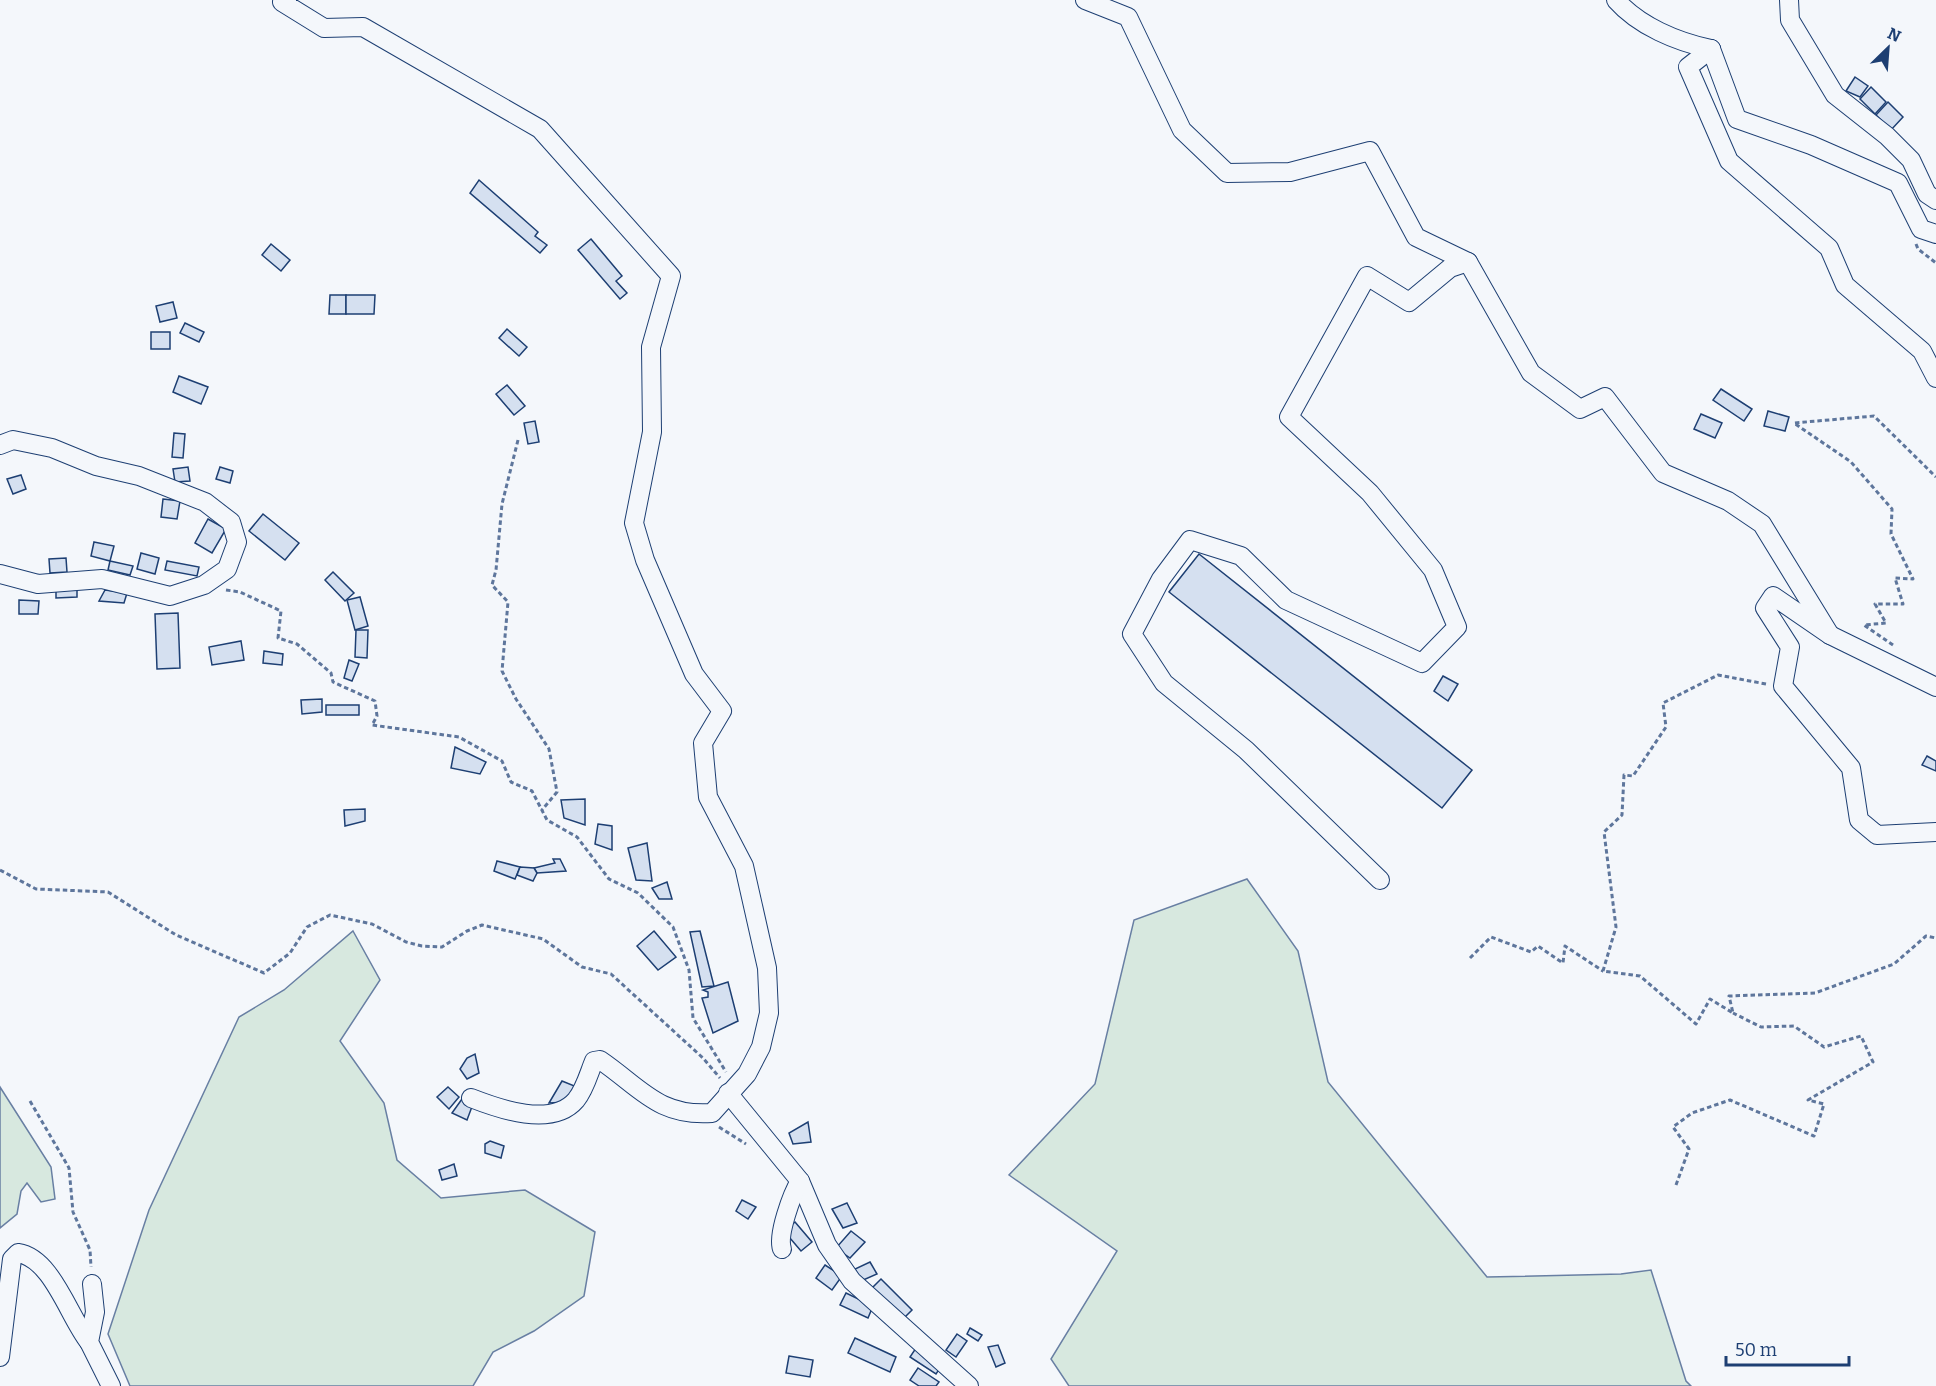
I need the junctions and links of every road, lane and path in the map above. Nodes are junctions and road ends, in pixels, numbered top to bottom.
1 (287, 0) edge
2 (1085, 0) edge
3 (1616, 0) edge
4 (1789, 0) edge
5 (1711, 49) junction
6 (1936, 200) edge
7 (1936, 234) edge
8 (1468, 262) junction
9 (1936, 378) edge
10 (518, 440) dead end
11 (0, 444) edge
12 (1936, 477) edge
13 (0, 574) edge
14 (204, 585) junction
15 (1830, 635) junction
16 (1897, 649) dead end
17 (1783, 686) junction
18 (1936, 687) edge
19 (542, 810) junction
20 (1936, 832) edge
21 (0, 870) edge
22 (1380, 879) dead end
23 (1936, 938) edge
24 (1470, 958) dead end
25 (1603, 971) junction
26 (1733, 1013) junction
27 (731, 1089) junction
28 (471, 1098) dead end
29 (30, 1101) dead end
30 (712, 1124) dead end
31 (748, 1145) dead end
32 (800, 1181) junction
33 (1676, 1185) dead end
34 (782, 1249) dead end
35 (92, 1284) joint
36 (89, 1342) junction
37 (0, 1357) edge
38 (111, 1386) edge
39 (969, 1386) edge

1 - 27 street
2 - 8 street
3 - 5 street
4 - 6 street
5 - 7 street
5 - 9 street
8 - 15 street
8 - 22 street
10 - 19 path
11 - 14 street
12 - 16 path
13 - 14 street
14 - 19 path
15 - 17 street
15 - 18 street
17 - 20 street
17 - 25 path
19 - 27 path
21 - 27 path
23 - 26 path
24 - 25 path
25 - 26 path
26 - 33 path
27 - 28 street
27 - 32 street
29 - 35 path
30 - 31 path
32 - 34 street
32 - 39 street
35 - 36 street
36 - 37 street
36 - 38 street

